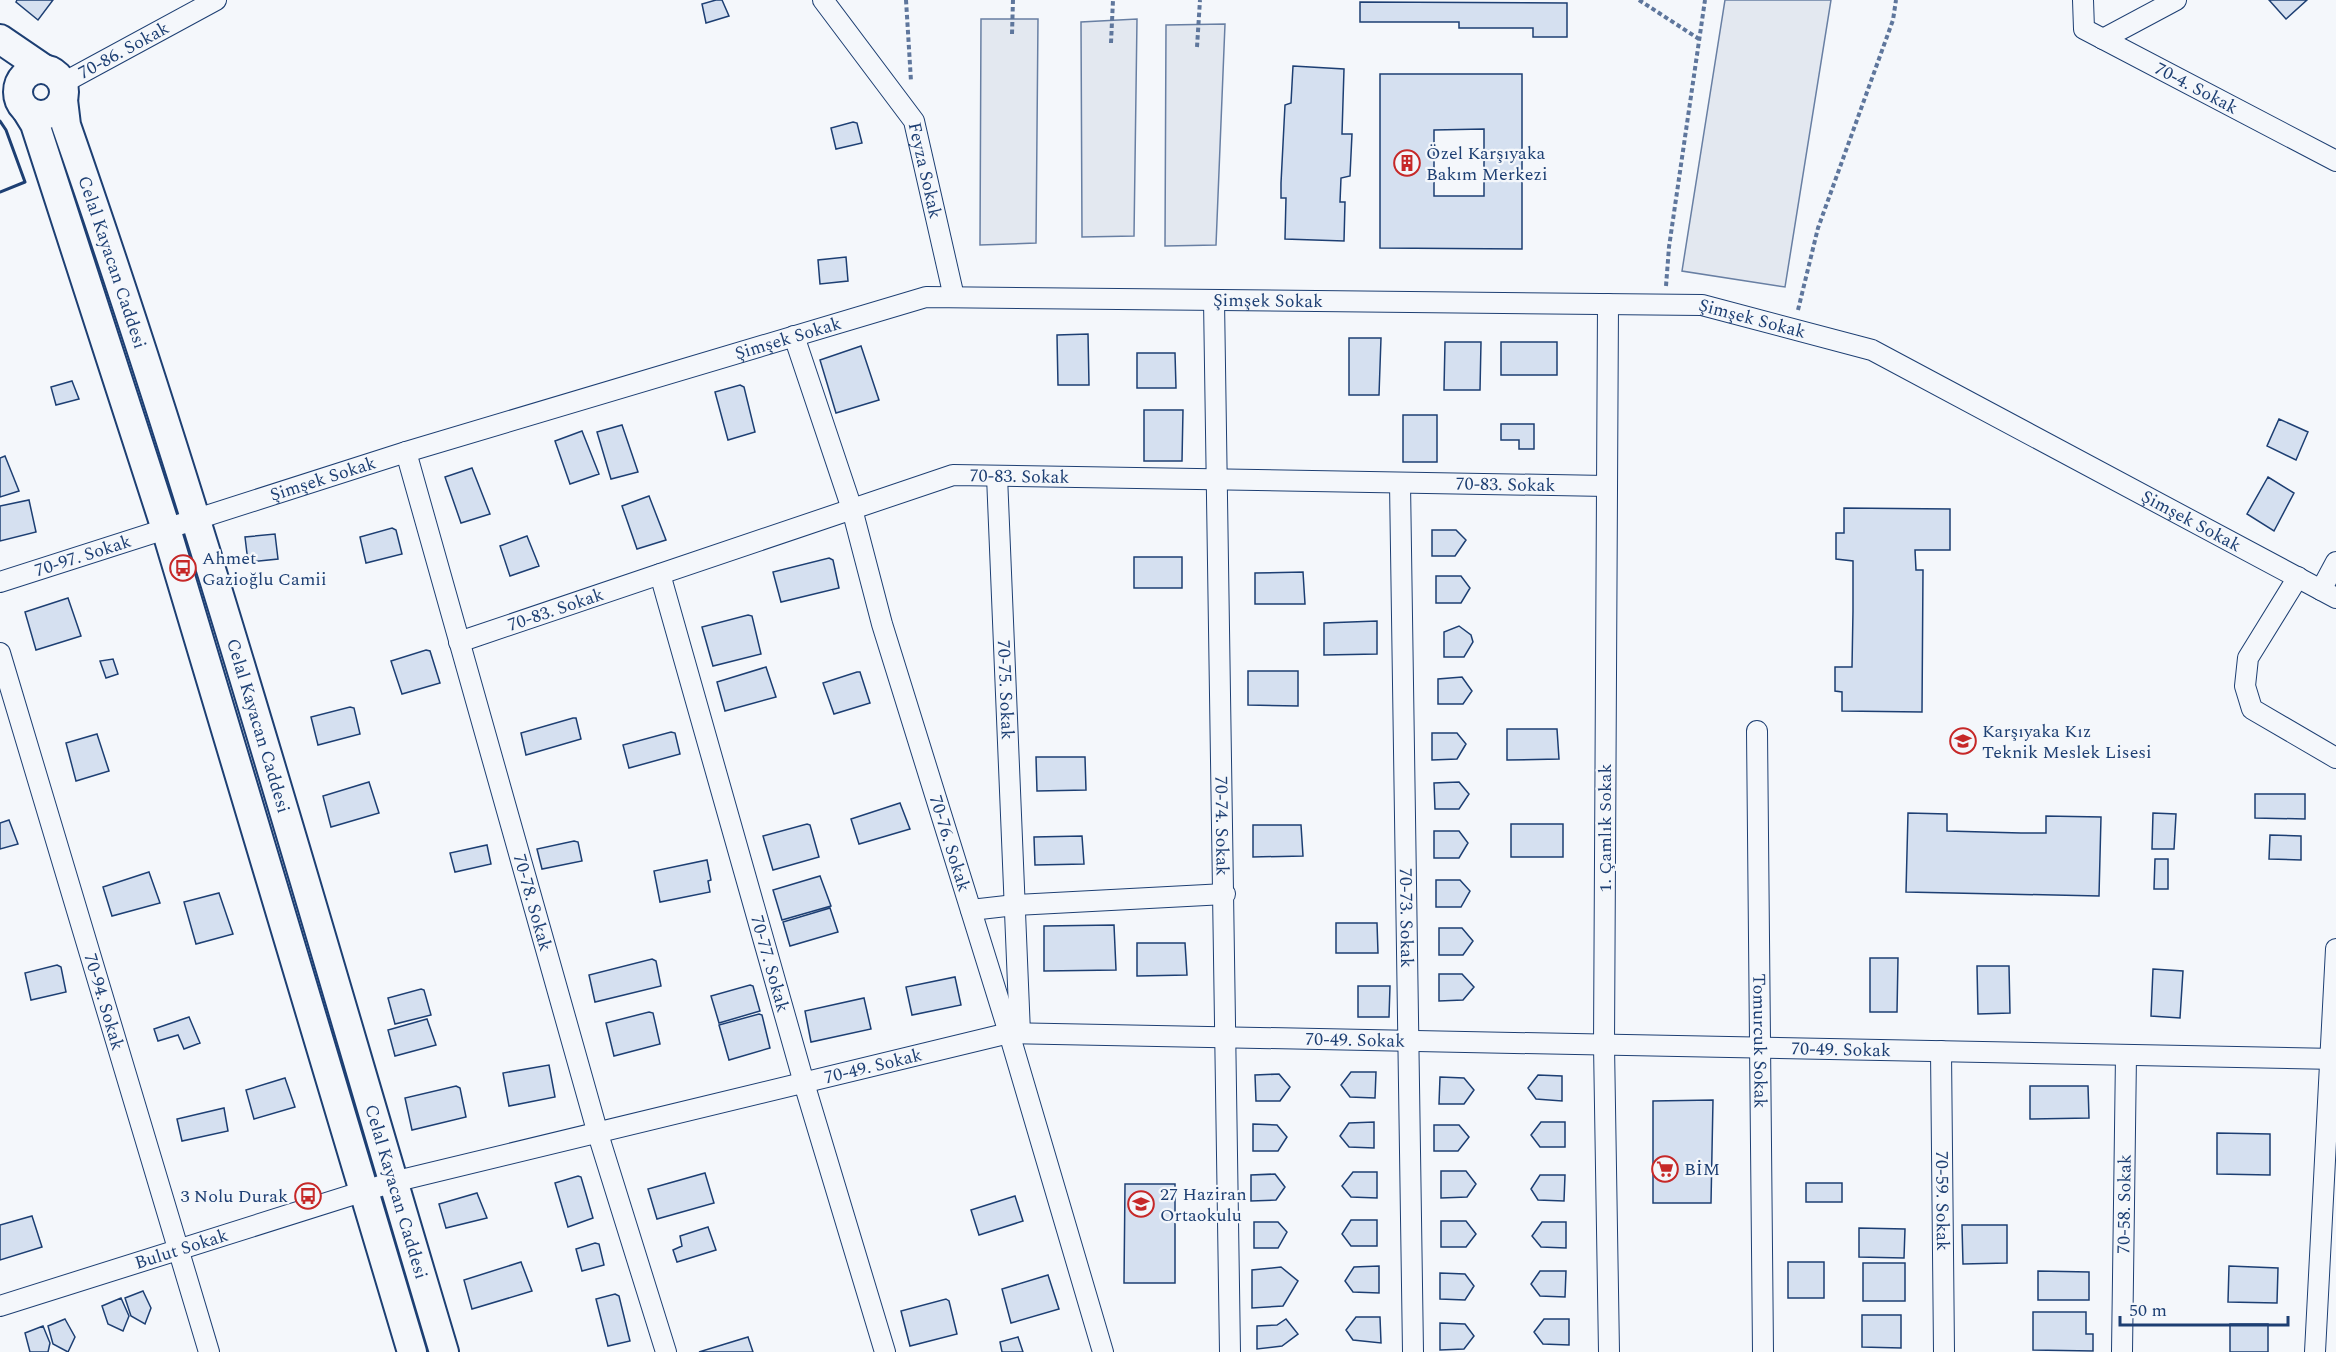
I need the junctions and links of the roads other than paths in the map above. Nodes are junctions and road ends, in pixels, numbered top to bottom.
1 (216, 0) edge
2 (823, 0) edge
3 (2083, 0) edge
4 (2176, 0) edge
5 (0, 39) edge
6 (2103, 39) junction
7 (57, 84) junction
8 (15, 96) edge
9 (2336, 161) edge
10 (954, 297) junction
11 (1214, 300) junction
12 (1608, 304) junction
13 (794, 336) junction
14 (406, 452) junction
15 (997, 476) junction
16 (1217, 480) junction
17 (1400, 483) junction
18 (1607, 486) junction
19 (852, 509) junction
20 (197, 519) junction
21 (166, 529) junction
22 (2336, 562) edge
23 (660, 574) junction
24 (2298, 577) junction
25 (0, 582) edge
26 (2328, 594) edge
27 (459, 642) junction
28 (0, 653) edge
29 (1757, 730) dead end
30 (2336, 758) edge
31 (1225, 894) junction
32 (1015, 905) junction
33 (971, 910) junction
34 (2336, 949) edge
35 (1015, 1033) junction
36 (1227, 1038) junction
37 (1408, 1041) junction
38 (1604, 1045) junction
39 (1760, 1048) junction
40 (1941, 1051) junction
41 (2126, 1055) junction
42 (2334, 1059) edge
43 (804, 1083) junction
44 (598, 1134) junction
45 (393, 1182) junction
46 (364, 1190) junction
47 (2329, 1241) edge
48 (177, 1250) junction
49 (0, 1306) edge
50 (209, 1352) edge
51 (412, 1352) edge
52 (444, 1352) edge
53 (666, 1352) edge
54 (885, 1352) edge
55 (1103, 1352) edge
56 (1230, 1352) edge
57 (1413, 1352) edge
58 (1609, 1352) edge
59 (1763, 1352) edge
60 (1944, 1352) edge
61 (2122, 1352) edge
62 (2315, 1352) edge

1 - 7 street, 70-86. Sokak
2 - 10 street, Feyza Sokak
3 - 6 street, 70-4. Sokak
4 - 6 street
5 - 7 street
6 - 9 street, 70-4. Sokak
7 - 8 street
7 - 8 street
7 - 20 street, Celal Kayacan Caddesi
8 - 21 street, Celal Kayacan Caddesi
10 - 11 street, Şimşek Sokak
10 - 13 street, Şimşek Sokak
11 - 12 street, Şimşek Sokak
11 - 16 street, 70-74. Sokak
12 - 18 street, 1. Çamlık Sokak
12 - 24 street, Şimşek Sokak
13 - 14 street, Şimşek Sokak
13 - 19 street, 70-76. Sokak
14 - 20 street, Şimşek Sokak
14 - 27 street, 70-78. Sokak
15 - 16 street, 70-83. Sokak
15 - 19 street, 70-83. Sokak
15 - 32 street, 70-75. Sokak
16 - 17 street, 70-83. Sokak
16 - 31 street, 70-74. Sokak
17 - 18 street, 70-83. Sokak
17 - 37 street, 70-73. Sokak
18 - 38 street, 1. Çamlık Sokak
19 - 23 street, 70-83. Sokak
19 - 33 street, 70-76. Sokak
20 - 21 street, Şimşek Sokak
20 - 45 street, Celal Kayacan Caddesi
21 - 25 street, 70-97. Sokak
21 - 46 street, Celal Kayacan Caddesi
22 - 26 street
23 - 27 street, 70-83. Sokak
23 - 43 street, 70-77. Sokak
24 - 26 street, Şimşek Sokak
24 - 30 street
27 - 44 street, 70-78. Sokak
28 - 48 street, 70-94. Sokak
29 - 39 street, Tomurcuk Sokak
31 - 32 street
31 - 36 street, 70-74. Sokak
32 - 33 street
32 - 35 street, 70-75. Sokak
33 - 35 street, 70-76. Sokak
34 - 42 street
35 - 36 street, 70-49. Sokak
35 - 43 street, 70-49. Sokak
35 - 55 street, 70-76. Sokak
36 - 37 street, 70-49. Sokak
36 - 56 street, 70-74. Sokak
37 - 38 street, 70-49. Sokak
37 - 57 street, 70-73. Sokak
38 - 39 street, 70-49. Sokak
38 - 58 street, 1. Çamlık Sokak
39 - 40 street, 70-49. Sokak
39 - 59 street, Tomurcuk Sokak
40 - 41 street, 70-49. Sokak
40 - 60 street, 70-59. Sokak
41 - 42 street, 70-49. Sokak
41 - 61 street, 70-58. Sokak
42 - 47 street
43 - 44 street, 70-49. Sokak
43 - 54 street, 70-77. Sokak
44 - 45 street, 70-49. Sokak
44 - 53 street, 70-78. Sokak
45 - 46 street, Bulut Sokak
45 - 52 street, Celal Kayacan Caddesi
46 - 48 street, Bulut Sokak
46 - 51 street, Celal Kayacan Caddesi
47 - 62 street
48 - 49 street, Bulut Sokak
48 - 50 street, 70-94. Sokak

